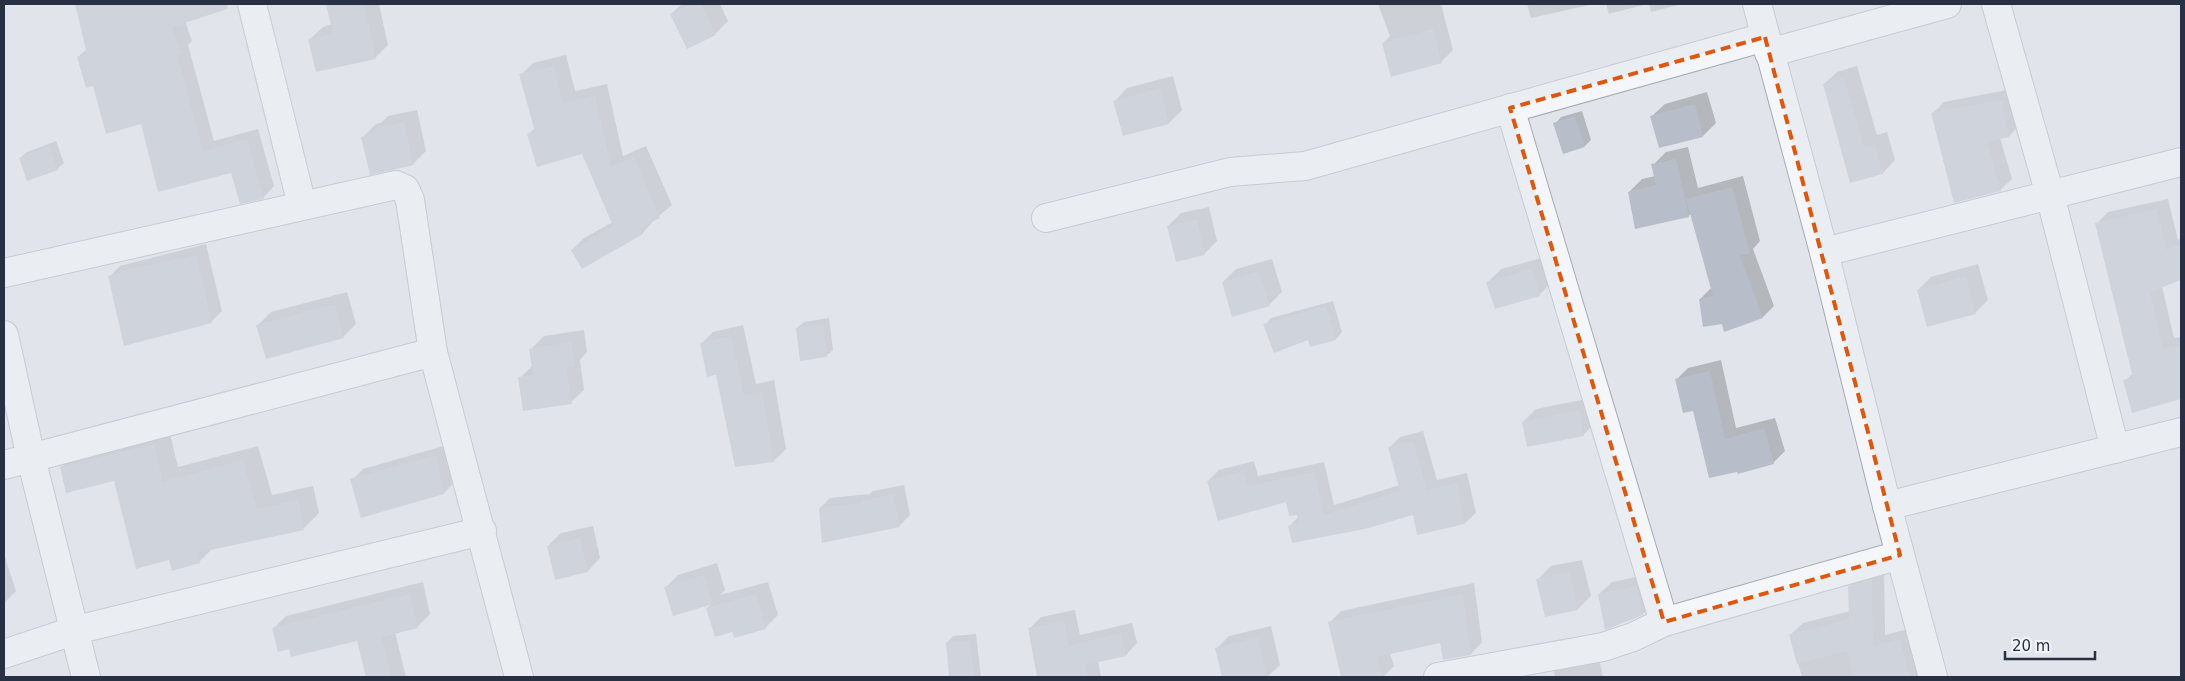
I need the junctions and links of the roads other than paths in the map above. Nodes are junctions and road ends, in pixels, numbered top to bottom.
1 (252, 4) edge
2 (1757, 4) edge
3 (1947, 4) edge
4 (1996, 4) edge
5 (1767, 45) junction
6 (1510, 108) junction
7 (2181, 162) edge
8 (2050, 195) junction
9 (302, 205) junction
10 (1046, 218) dead end
11 (1824, 252) junction
12 (4, 273) edge
13 (4, 335) edge
14 (433, 352) junction
15 (2181, 432) edge
16 (2115, 448) junction
17 (31, 458) junction
18 (4, 466) edge
19 (1887, 506) junction
20 (482, 531) junction
21 (1900, 555) junction
22 (1664, 622) junction
23 (76, 630) junction
24 (4, 654) edge
25 (86, 677) edge
26 (519, 677) edge
27 (1438, 677) edge
28 (1933, 677) edge

1 - 9 street
2 - 5 street
3 - 5 street
4 - 8 street
5 - 6 street
5 - 11 street
6 - 10 street
6 - 22 street
7 - 8 street
8 - 11 street
8 - 16 street
9 - 12 street
9 - 14 street
11 - 19 street
13 - 17 street
14 - 17 street
14 - 20 street
15 - 16 street
16 - 19 street
17 - 18 street
17 - 23 street
19 - 21 street
20 - 23 street
20 - 26 street
21 - 22 street
21 - 28 street
22 - 27 street
23 - 24 street
23 - 25 street

